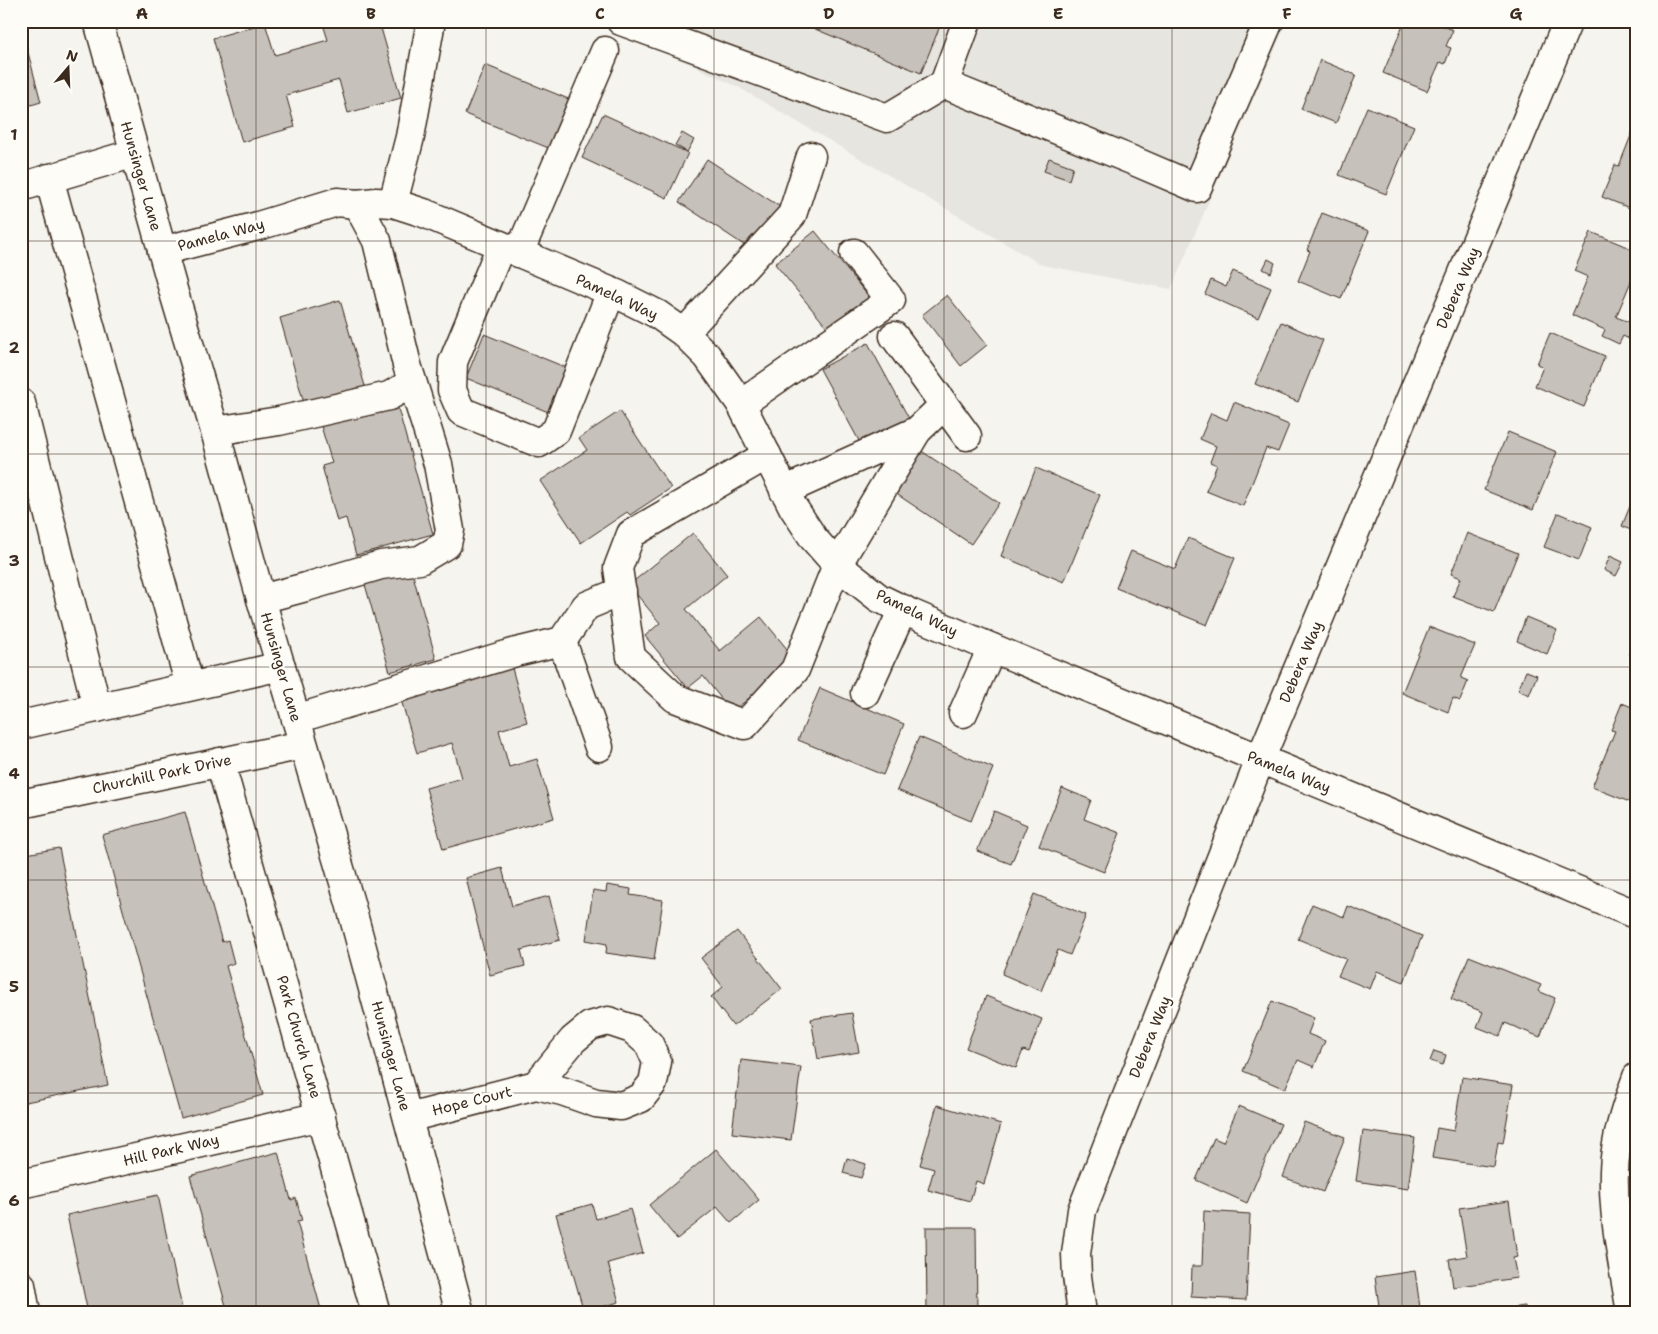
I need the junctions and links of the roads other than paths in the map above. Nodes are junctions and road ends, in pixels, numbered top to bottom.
1 (98, 21) edge
2 (431, 21) edge
3 (621, 21) edge
4 (967, 21) edge
5 (1269, 21) edge
6 (1568, 21) edge
7 (606, 51) dead end
8 (944, 84) junction
9 (135, 153) junction
10 (811, 156) dead end
11 (49, 178) junction
12 (21, 187) edge
13 (393, 203) junction
14 (357, 204) junction
15 (510, 249) junction
16 (162, 251) junction
17 (854, 253) dead end
18 (611, 292) junction
19 (684, 333) junction
20 (894, 336) dead end
21 (412, 383) junction
22 (21, 403) edge
23 (741, 404) junction
24 (944, 405) junction
25 (215, 431) junction
26 (917, 431) junction
27 (967, 436) dead end
28 (766, 455) junction
29 (784, 491) junction
30 (837, 565) junction
31 (622, 591) junction
32 (261, 599) junction
33 (903, 609) junction
34 (562, 641) junction
35 (992, 648) junction
36 (280, 666) junction
37 (190, 686) junction
38 (865, 693) dead end
39 (97, 708) junction
40 (963, 713) dead end
41 (21, 725) edge
42 (300, 732) junction
43 (599, 747) dead end
44 (1260, 760) junction
45 (220, 762) junction
46 (21, 804) edge
47 (1637, 915) edge
48 (1637, 1077) edge
49 (536, 1085) dead end
50 (321, 1116) junction
51 (408, 1118) junction
52 (21, 1184) edge
53 (21, 1285) edge
54 (26, 1313) edge
55 (376, 1313) edge
56 (460, 1313) edge
57 (1082, 1313) edge
58 (1631, 1313) edge

1 - 9 street, Hunsinger Lane
2 - 13 street
3 - 8 street
4 - 8 street
5 - 8 street
6 - 44 street, Debera Way
7 - 15 street
9 - 11 street
9 - 16 street, Hunsinger Lane
10 - 19 street
11 - 12 street
11 - 37 street
13 - 14 street, Pamela Way
13 - 15 street, Pamela Way
14 - 16 street, Pamela Way
14 - 21 street
15 - 18 street, Pamela Way
15 - 18 street
16 - 25 street, Hunsinger Lane
17 - 23 street
18 - 19 street, Pamela Way
19 - 23 street, Pamela Way
20 - 24 street
21 - 25 street
21 - 32 street
22 - 39 street
23 - 28 street, Pamela Way
24 - 26 street
24 - 27 street
25 - 32 street, Hunsinger Lane
26 - 29 street
26 - 30 street
28 - 29 street, Pamela Way
28 - 31 street
29 - 30 street, Pamela Way
30 - 31 street
30 - 33 street, Pamela Way
31 - 34 street
32 - 36 street, Hunsinger Lane
33 - 35 street, Pamela Way
33 - 38 street
34 - 42 street, Churchill Park Drive
34 - 43 street
35 - 40 street
35 - 44 street, Pamela Way
36 - 37 street
36 - 42 street, Hunsinger Lane
37 - 39 street
39 - 41 street
42 - 45 street, Churchill Park Drive
42 - 51 street, Hunsinger Lane
44 - 47 street, Pamela Way
44 - 57 street, Debera Way
45 - 46 street, Churchill Park Drive
45 - 50 street, Park Church Lane
48 - 58 street
49 - 51 street, Hope Court
50 - 52 street, Hill Park Way
50 - 55 street, Park Church Lane
51 - 56 street, Hunsinger Lane
53 - 54 street

